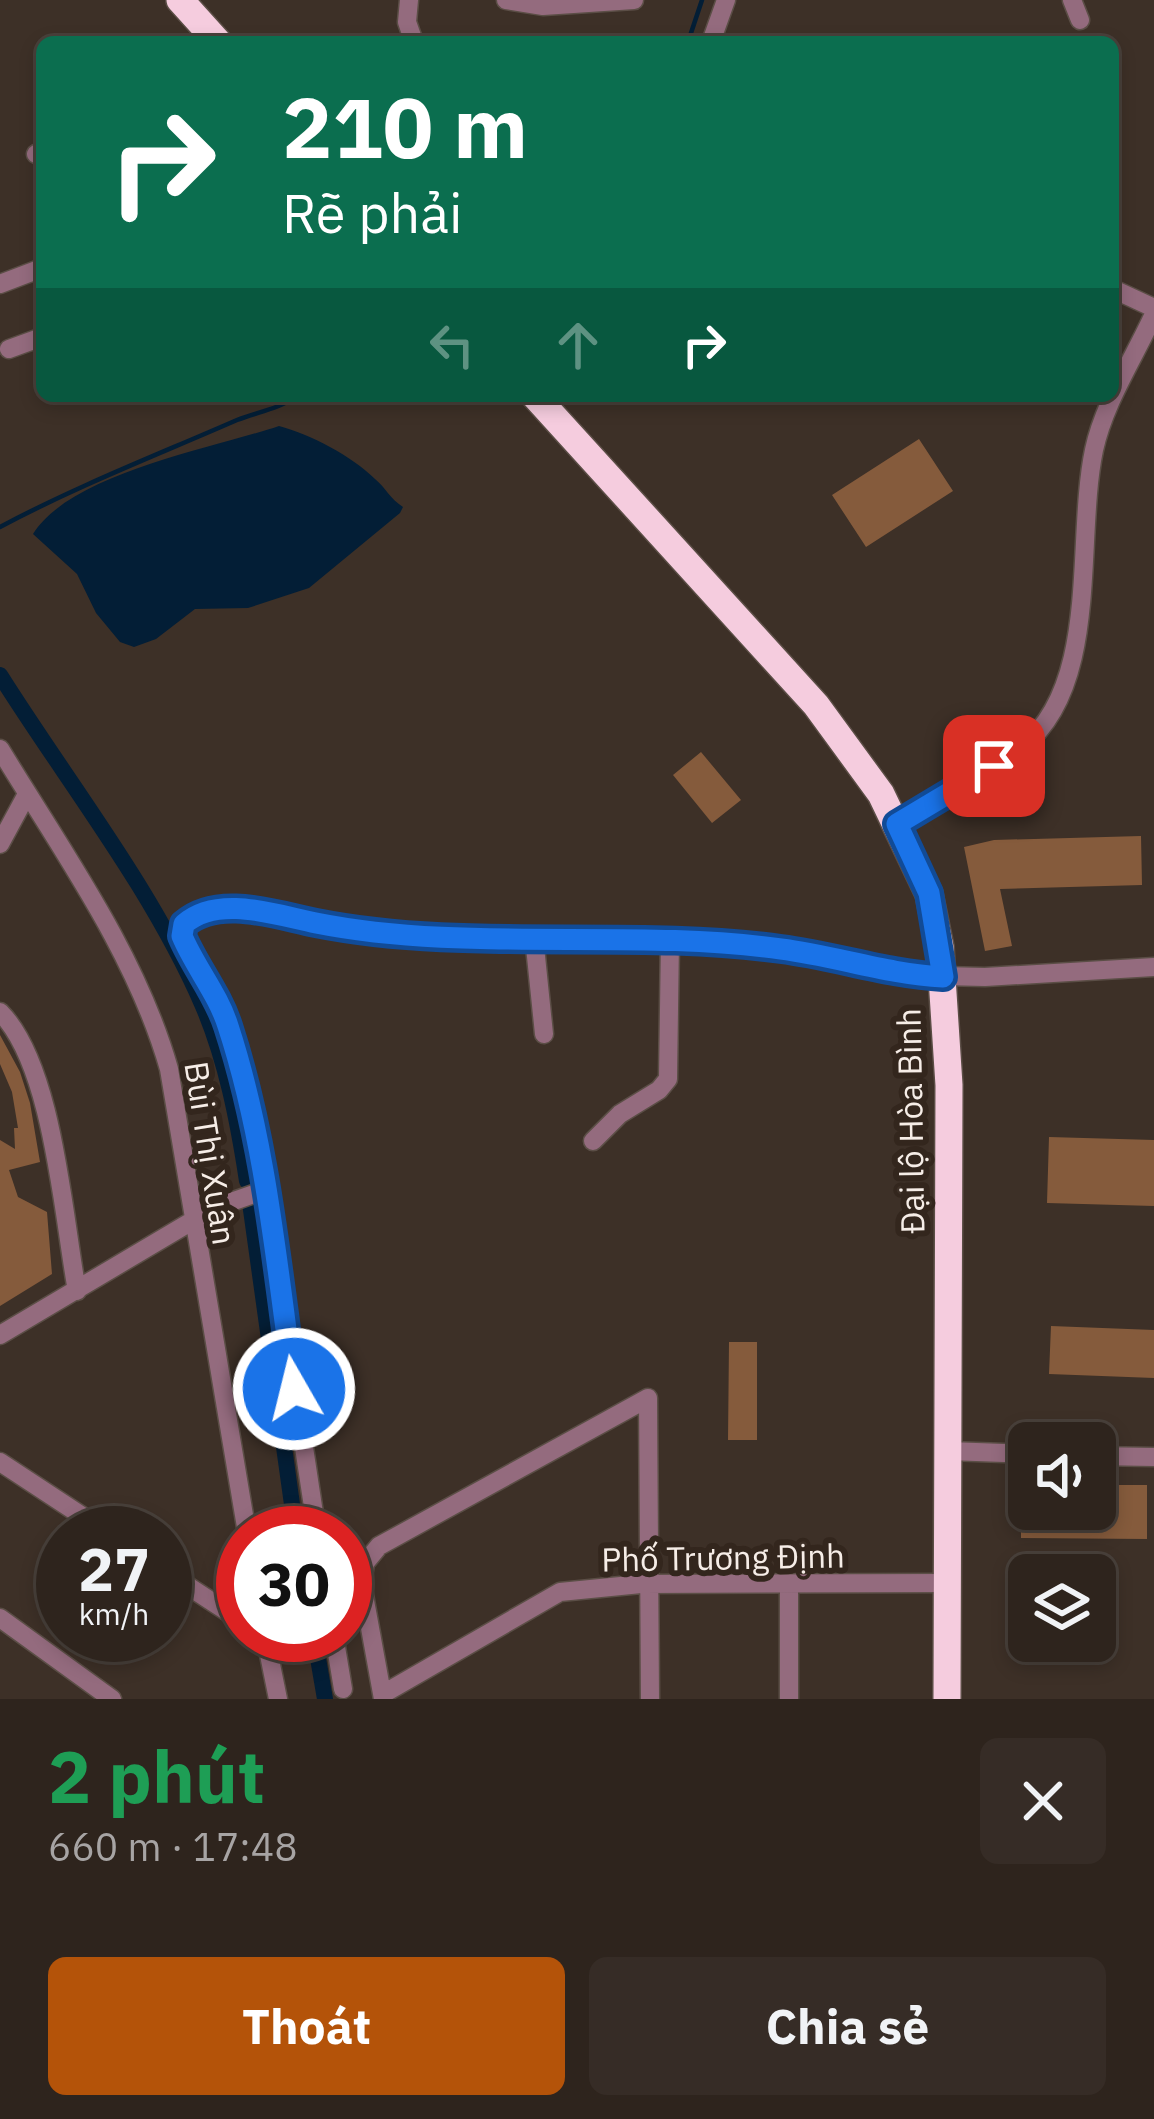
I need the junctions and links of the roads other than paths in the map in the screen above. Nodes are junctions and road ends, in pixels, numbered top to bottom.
1 (180, 0) edge
2 (409, 0) edge
3 (506, 0) edge
4 (634, 0) edge
5 (726, 0) edge
6 (1072, 0) edge
7 (1080, 20) dead end
8 (213, 36) edge
9 (412, 36) edge
10 (713, 36) edge
11 (36, 270) edge
12 (0, 284) edge
13 (1119, 292) edge
14 (1154, 311) edge
15 (36, 340) edge
16 (9, 349) dead end
17 (1119, 390) edge
18 (540, 402) edge
19 (1114, 402) edge
20 (0, 749) edge
21 (28, 794) junction
22 (897, 824) junction
23 (0, 844) edge
24 (533, 937) junction
25 (670, 940) junction
26 (1154, 967) edge
27 (943, 977) junction
28 (0, 1012) edge
29 (544, 1034) dead end
30 (593, 1141) dead end
31 (265, 1190) junction
32 (192, 1221) junction
33 (77, 1291) junction
34 (0, 1335) edge
35 (948, 1451) junction
36 (1008, 1453) edge
37 (1116, 1456) edge
38 (1154, 1457) edge
39 (0, 1462) edge
40 (67, 1506) edge
41 (242, 1506) edge
42 (313, 1506) edge
43 (947, 1583) junction
44 (649, 1584) junction
45 (789, 1584) junction
46 (0, 1618) edge
47 (270, 1662) edge
48 (338, 1662) edge
49 (343, 1689) dead end
50 (383, 1696) edge
51 (112, 1699) edge
52 (278, 1699) edge
53 (650, 1699) edge
54 (789, 1699) edge
55 (947, 1699) edge

1 - 8 highway
2 - 9 street
3 - 4 street
5 - 10 street
6 - 7 street
11 - 12 street
13 - 14 street
14 - 17 street
15 - 16 street
18 - 22 highway, Đại lộ Hòa Bình
19 - 22 street
20 - 21 street, Bùi Thị Xuân
21 - 23 street
21 - 32 street, Bùi Thị Xuân
22 - 27 highway, Đại lộ Hòa Bình
24 - 25 street
24 - 29 street
24 - 31 street
25 - 27 street
25 - 30 street
26 - 27 street
27 - 35 highway, Đại lộ Hòa Bình
28 - 33 street
31 - 32 street
31 - 42 street
32 - 33 street
32 - 41 street, Bùi Thị Xuân
33 - 34 street
35 - 36 street
35 - 43 highway, Đại lộ Hòa Bình
37 - 38 street
39 - 40 street
43 - 45 street, Phố Trương Định
43 - 55 highway, Đại lộ Hòa Bình
44 - 45 street, Phố Trương Định
44 - 50 street, Phố Trương Định
44 - 50 street
44 - 53 street
45 - 54 street
46 - 51 street
47 - 52 street
48 - 49 street

